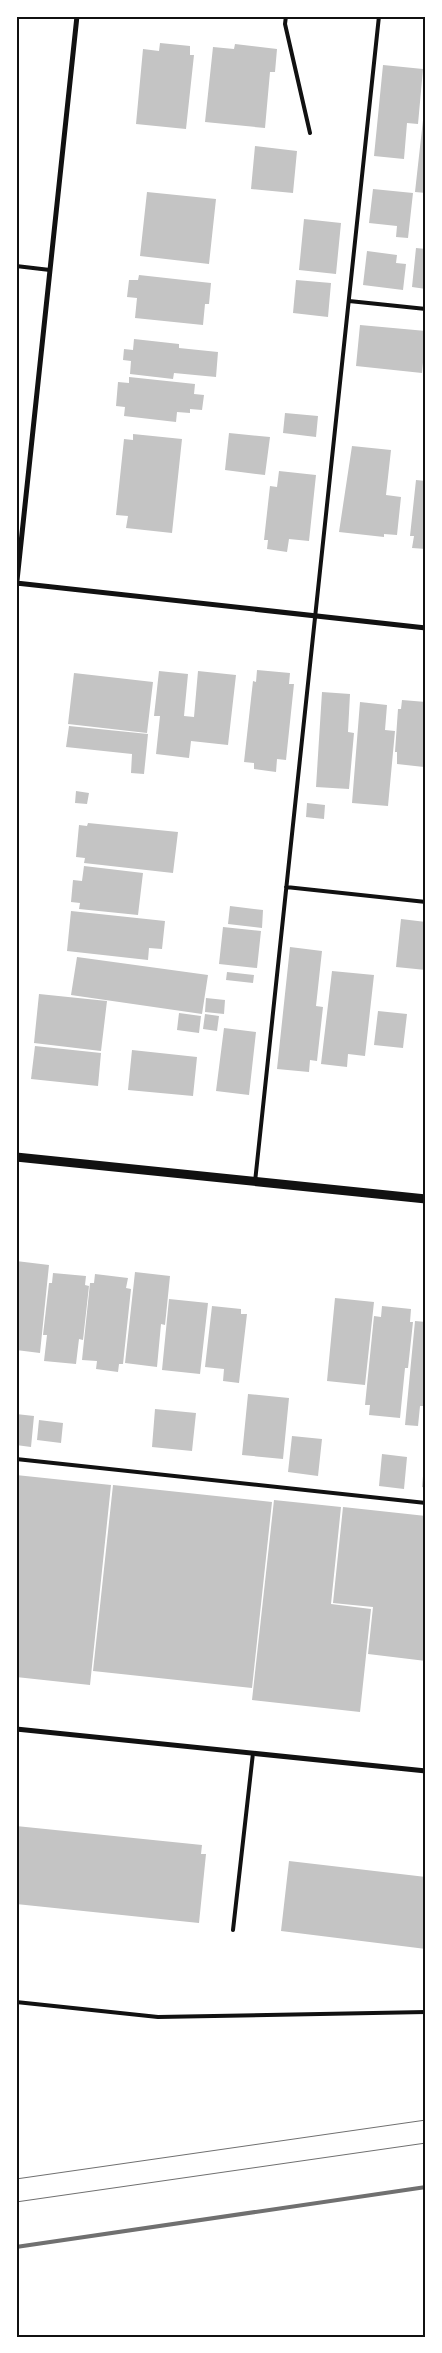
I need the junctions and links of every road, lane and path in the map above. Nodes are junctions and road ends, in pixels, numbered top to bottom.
1 (76, 16) edge
2 (286, 16) edge
3 (379, 16) edge
4 (310, 133) dead end
5 (16, 266) edge
6 (50, 270) junction
7 (349, 301) junction
8 (426, 309) edge
9 (17, 583) edge
10 (16, 590) edge
11 (315, 616) junction
12 (426, 628) edge
13 (286, 887) junction
14 (426, 902) edge
15 (16, 1157) edge
16 (254, 1182) junction
17 (426, 1199) edge
18 (16, 1459) edge
19 (426, 1503) edge
20 (16, 1729) edge
21 (254, 1753) junction
22 (426, 1771) edge
23 (233, 1930) dead end
24 (16, 2002) edge
25 (426, 2012) edge

1 - 6 street
2 - 4 lane
3 - 7 lane
5 - 6 lane
6 - 9 street
7 - 8 lane
7 - 11 lane
9 - 10 street
9 - 11 street
11 - 12 street
11 - 13 lane
13 - 14 lane
13 - 16 lane
15 - 16 street
16 - 17 street
18 - 19 lane
20 - 21 street
21 - 22 street
21 - 23 lane
24 - 25 lane

